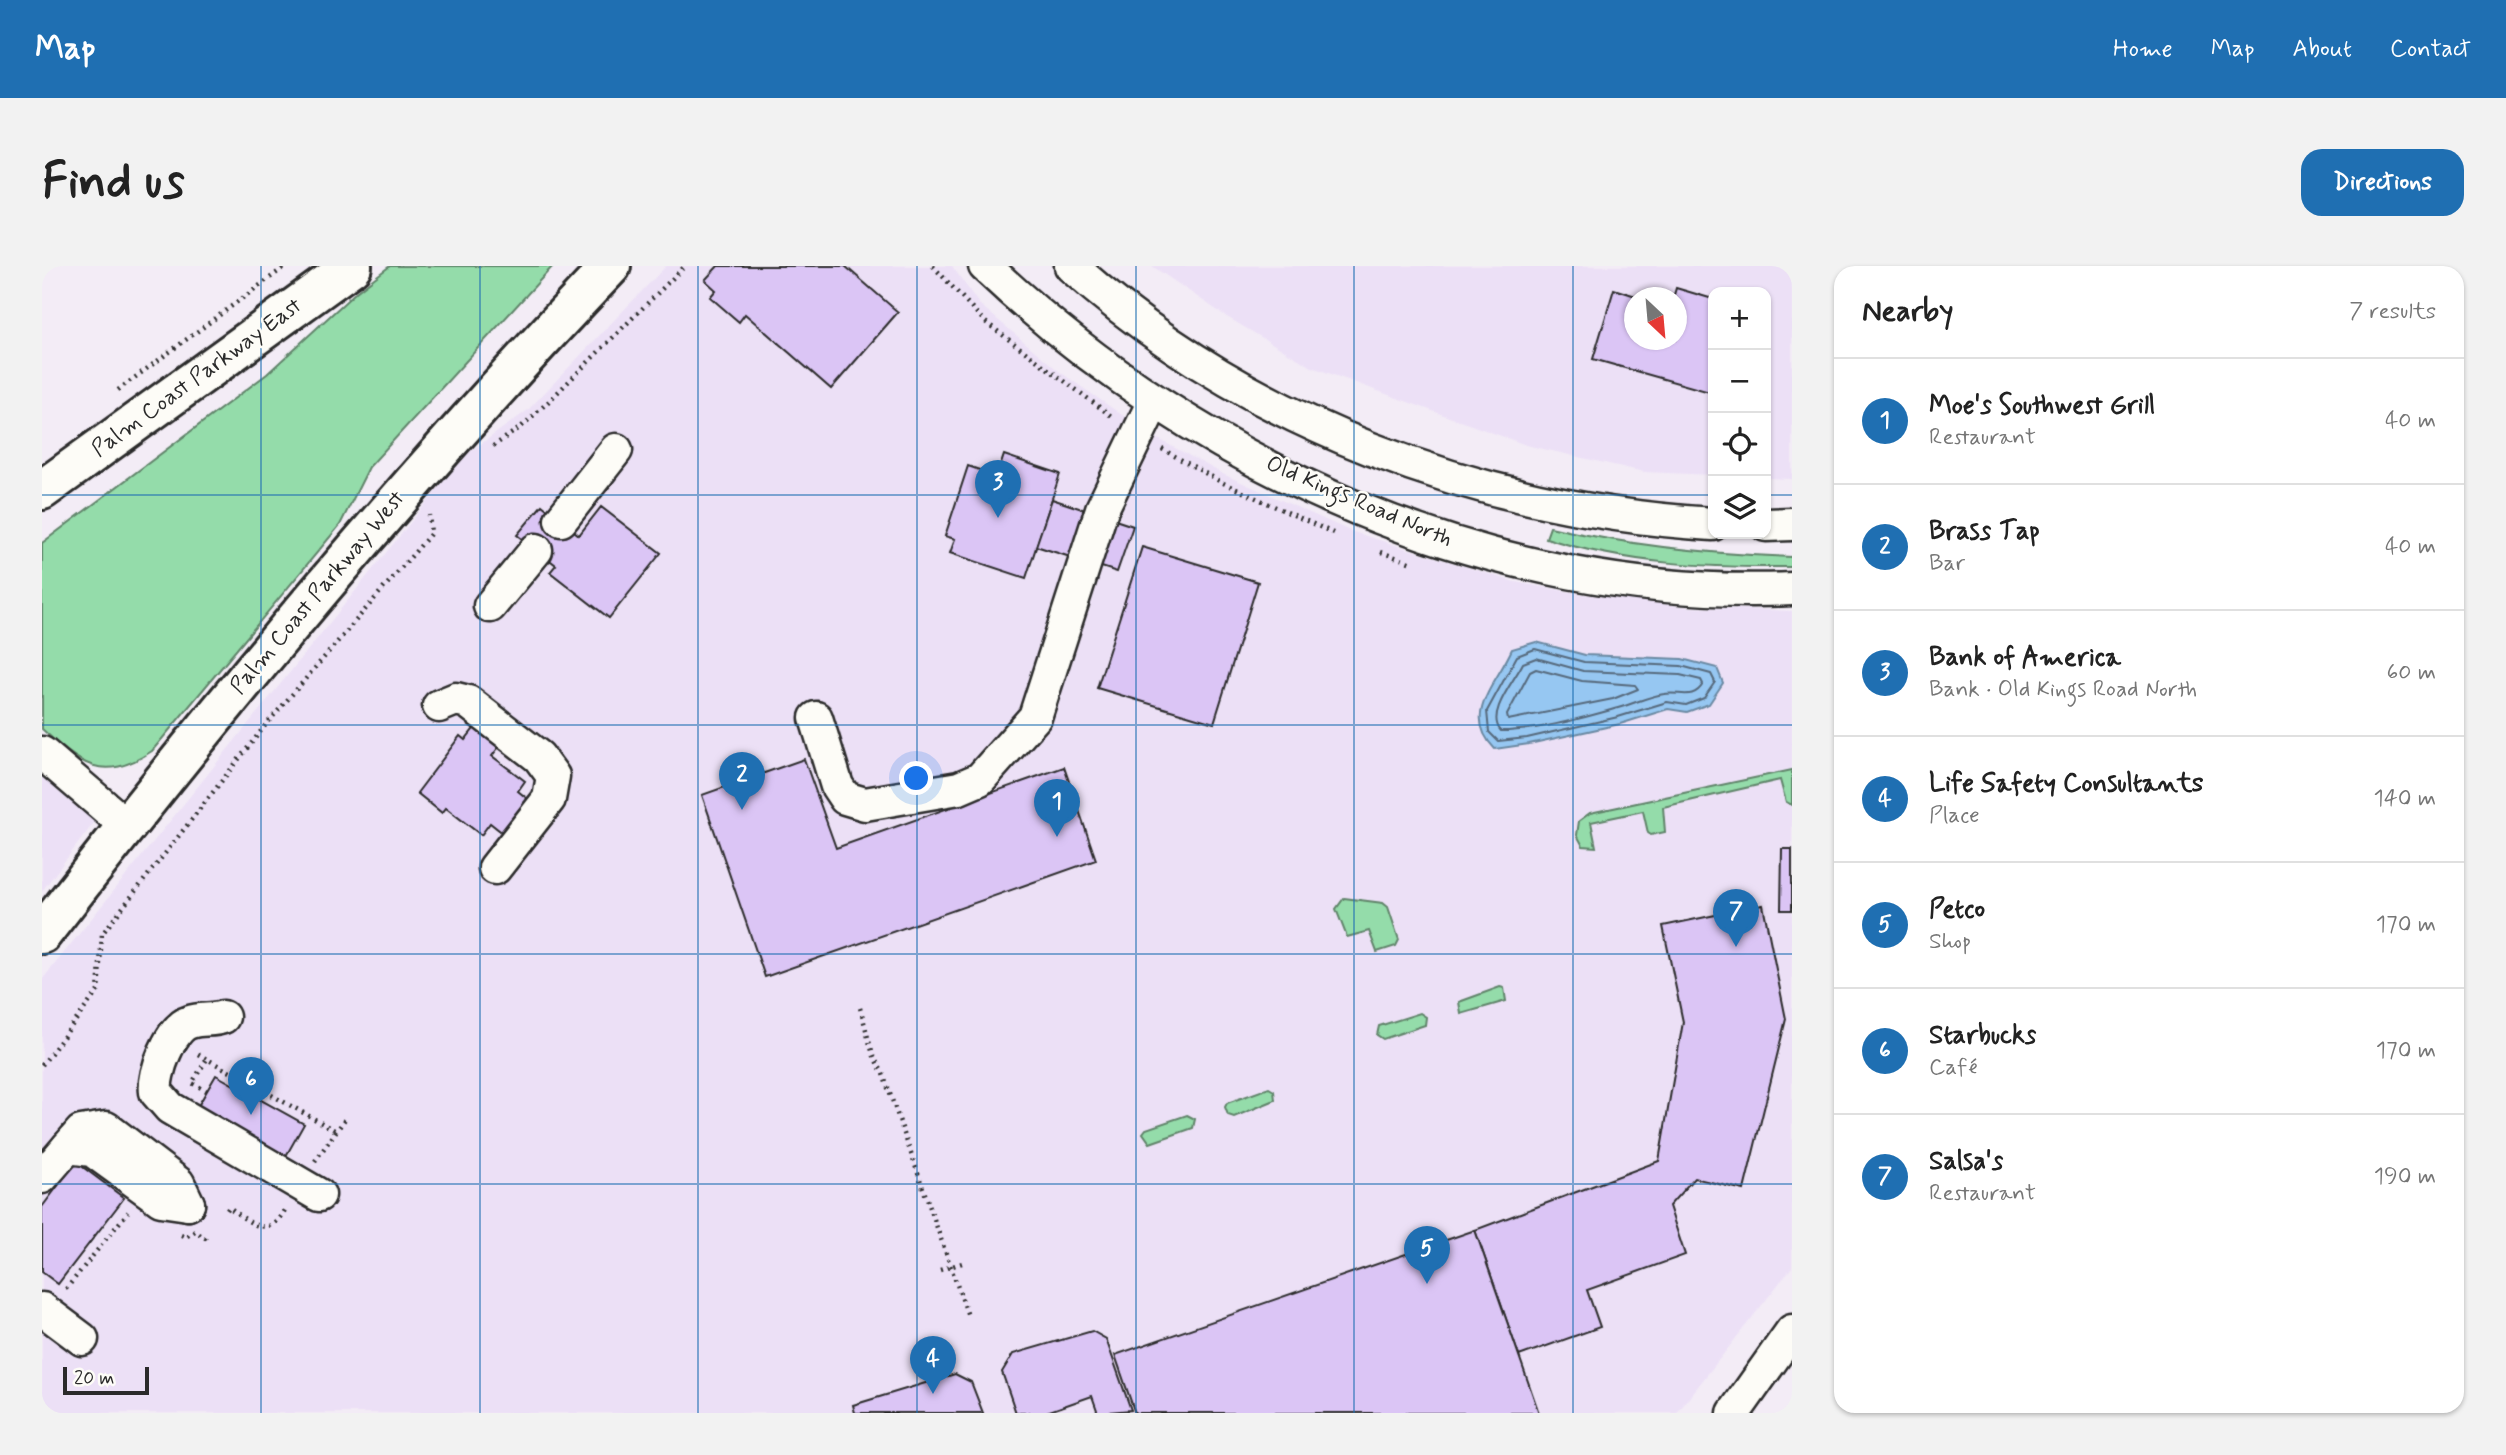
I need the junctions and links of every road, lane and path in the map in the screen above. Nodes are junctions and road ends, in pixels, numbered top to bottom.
1 (286, 266) edge
2 (352, 266) edge
3 (611, 266) edge
4 (685, 266) edge
5 (933, 266) edge
6 (985, 266) edge
7 (1071, 266) edge
8 (1069, 387) dead end
9 (108, 398) dead end
10 (1154, 401) junction
11 (1157, 446) dead end
12 (491, 448) dead end
13 (615, 450) dead end
14 (42, 490) edge
15 (430, 507) dead end
16 (561, 520) dead end
17 (1708, 523) edge
18 (1792, 524) edge
19 (1771, 525) edge
20 (1336, 534) dead end
21 (536, 550) dead end
22 (1792, 589) edge
23 (490, 606) dead end
24 (439, 706) dead end
25 (816, 718) dead end
26 (42, 753) edge
27 (127, 826) junction
28 (495, 868) dead end
29 (42, 934) edge
30 (860, 1008) dead end
31 (223, 1017) dead end
32 (198, 1054) dead end
33 (207, 1059) junction
34 (42, 1065) edge
35 (260, 1086) junction
36 (207, 1091) dead end
37 (254, 1096) dead end
38 (345, 1119) dead end
39 (336, 1131) junction
40 (314, 1163) dead end
41 (42, 1177) edge
42 (319, 1195) dead end
43 (188, 1204) dead end
44 (286, 1207) dead end
45 (227, 1210) dead end
46 (136, 1215) dead end
47 (962, 1263) dead end
48 (951, 1267) junction
49 (940, 1270) dead end
50 (50, 1304) edge
51 (968, 1316) dead end
52 (1792, 1331) edge
53 (82, 1339) dead end
54 (1734, 1413) edge

1 - 9 path
2 - 14 main road, Palm Coast Parkway East
3 - 27 main road, Palm Coast Parkway West
4 - 12 path
5 - 8 path
6 - 10 street, Old Kings Road North
7 - 17 street
10 - 22 street, Old Kings Road North
10 - 25 street
11 - 20 path
13 - 16 street
15 - 34 path
18 - 19 street
21 - 23 street
24 - 28 street
26 - 27 street
27 - 29 main road, Palm Coast Parkway West
30 - 48 path
31 - 42 street
32 - 33 path
33 - 35 path
33 - 36 path
35 - 37 path
35 - 39 path
38 - 39 path
39 - 40 path
41 - 43 street
44 - 45 path
46 - 50 path
47 - 48 path
48 - 49 path
48 - 51 path
50 - 53 street
52 - 54 street

